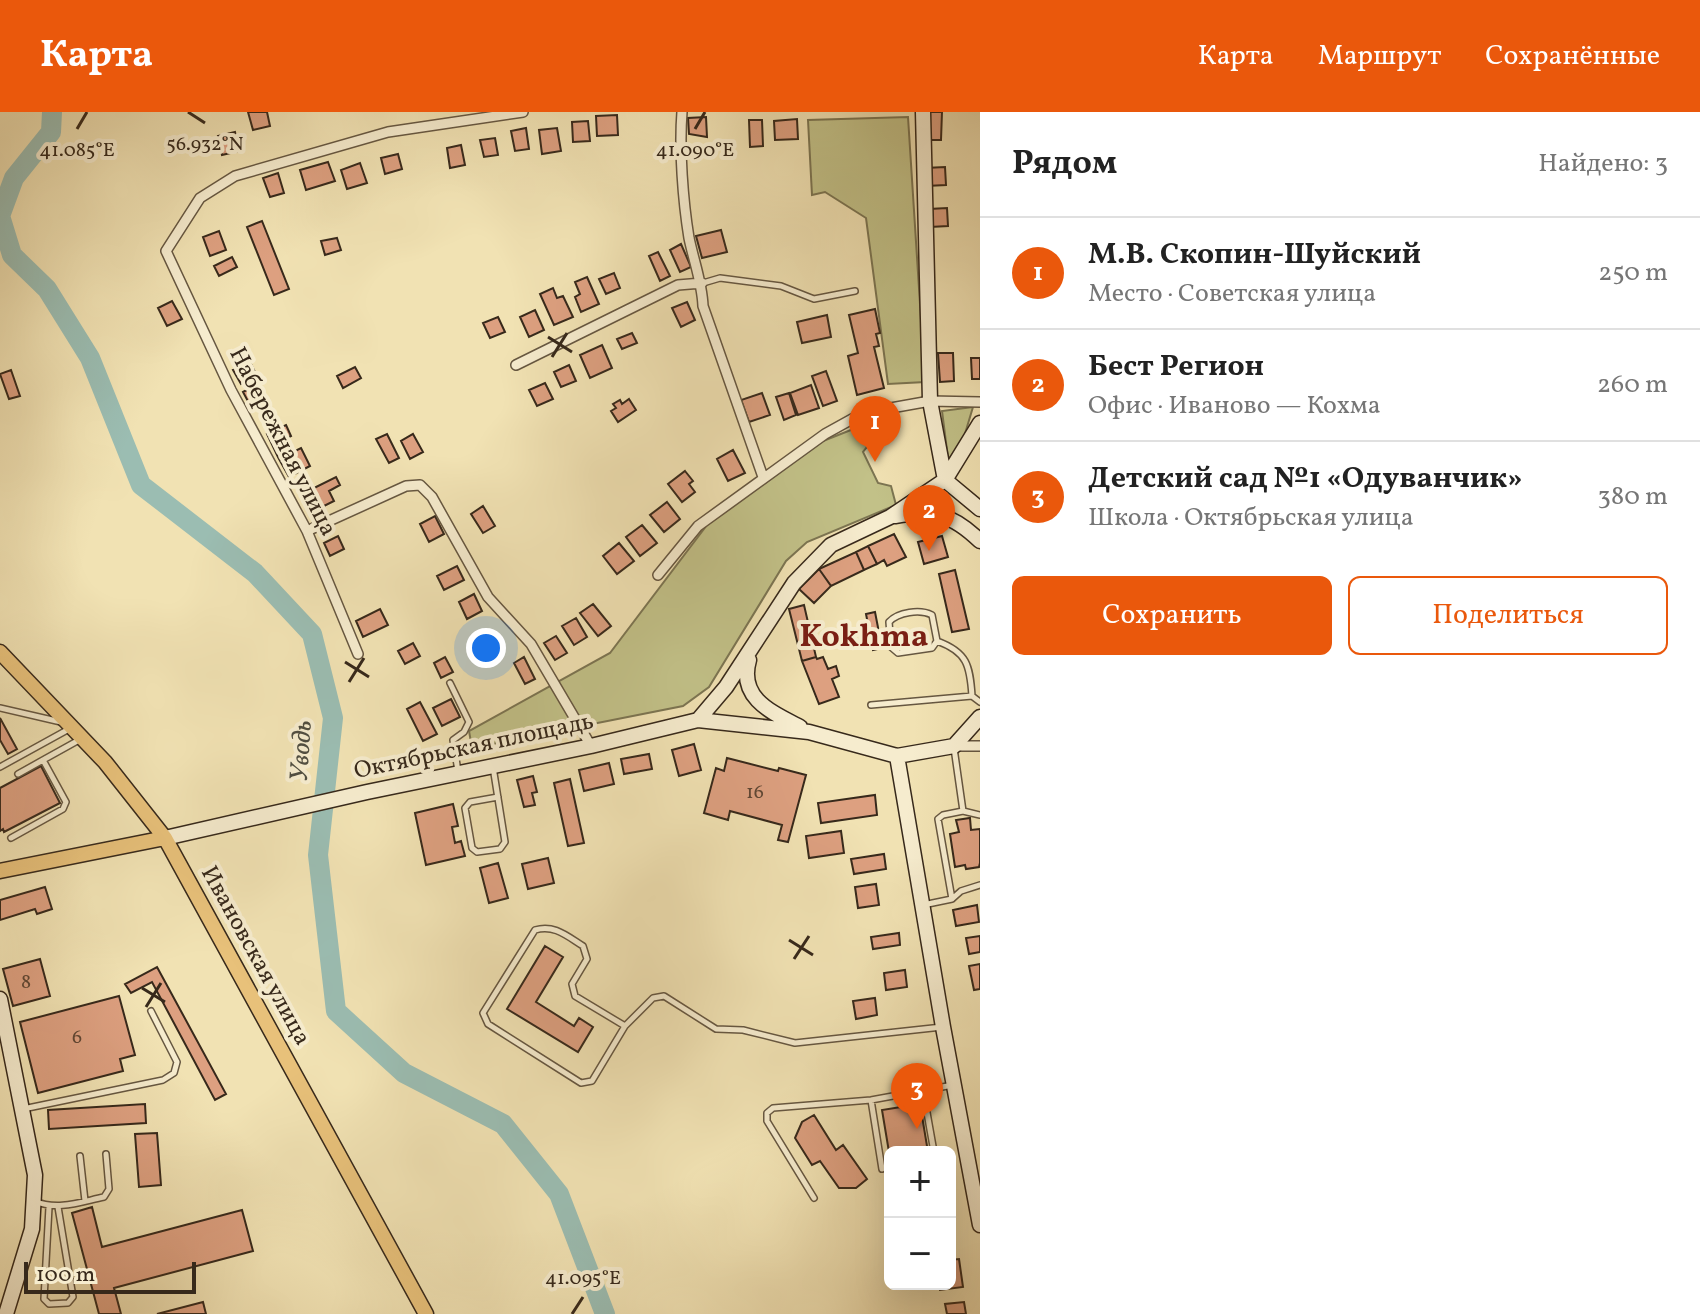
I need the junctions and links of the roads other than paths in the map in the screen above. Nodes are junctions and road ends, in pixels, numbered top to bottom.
1 (523, 112) edge
2 (682, 112) edge
3 (923, 112) edge
4 (702, 283) junction
5 (855, 291) dead end
6 (516, 365) dead end
7 (930, 401) junction
8 (980, 402) edge
9 (980, 423) edge
10 (763, 477) junction
11 (945, 480) junction
12 (980, 509) edge
13 (890, 517) junction
14 (307, 531) junction
15 (980, 541) edge
16 (658, 575) dead end
17 (937, 641) junction
18 (753, 648) junction
19 (0, 652) edge
20 (358, 654) dead end
21 (450, 683) dead end
22 (972, 696) junction
23 (980, 702) edge
24 (871, 705) dead end
25 (0, 708) edge
26 (980, 717) edge
27 (698, 720) junction
28 (76, 730) junction
29 (809, 732) junction
30 (591, 746) junction
31 (954, 746) junction
32 (980, 746) edge
33 (897, 756) junction
34 (43, 760) junction
35 (493, 766) junction
36 (0, 767) edge
37 (458, 773) junction
38 (18, 774) dead end
39 (498, 797) junction
40 (963, 811) junction
41 (980, 815) edge
42 (11, 838) dead end
43 (165, 838) junction
44 (0, 871) edge
45 (980, 885) edge
46 (952, 899) junction
47 (922, 906) junction
48 (0, 999) edge
49 (151, 1011) dead end
50 (625, 1026) junction
51 (943, 1027) junction
52 (954, 1085) junction
53 (923, 1090) junction
54 (871, 1100) junction
55 (22, 1109) junction
56 (933, 1146) edge
57 (106, 1154) dead end
58 (80, 1156) dead end
59 (882, 1169) dead end
60 (976, 1180) edge
61 (814, 1198) dead end
62 (34, 1201) junction
63 (85, 1201) junction
64 (49, 1207) junction
65 (58, 1207) junction
66 (980, 1225) edge
67 (6, 1314) edge
68 (426, 1314) edge

1 - 14 street, Набережная улица
2 - 4 street
3 - 7 main road
4 - 5 lane
4 - 6 street
4 - 10 street
7 - 8 street
7 - 10 street
7 - 11 main road
9 - 11 main road
10 - 16 street
11 - 12 main road
11 - 13 main road
13 - 15 main road
13 - 18 main road
14 - 20 street, Набережная улица
14 - 30 street
17 - 17 lane
17 - 22 lane
18 - 27 main road
18 - 29 main road
19 - 28 main road, Ивановская улица
21 - 37 lane
22 - 23 lane
22 - 24 lane
25 - 28 lane
26 - 31 main road
27 - 29 main road, Октябрьская площадь
27 - 30 main road, Октябрьская площадь
28 - 34 lane
28 - 36 lane
28 - 43 main road, Ивановская улица
29 - 33 main road
30 - 35 main road, Октябрьская площадь
31 - 32 street
31 - 33 main road
31 - 40 lane
33 - 47 main road
34 - 38 lane
34 - 42 lane
35 - 37 main road, Октябрьская площадь
35 - 39 lane
37 - 43 main road, Октябрьская площадь
39 - 39 lane
40 - 41 lane
40 - 46 lane
43 - 44 main road
43 - 68 main road, Ивановская улица
45 - 46 lane
46 - 47 lane
47 - 51 main road
48 - 55 main road
49 - 55 lane
50 - 50 lane
50 - 51 lane
51 - 52 main road
52 - 53 lane
52 - 60 main road
53 - 54 lane
53 - 56 lane
54 - 59 lane
54 - 61 lane
55 - 62 main road
57 - 63 lane
58 - 63 lane
60 - 66 main road
62 - 64 lane
62 - 67 main road
63 - 65 lane
64 - 65 lane
64 - 65 lane

